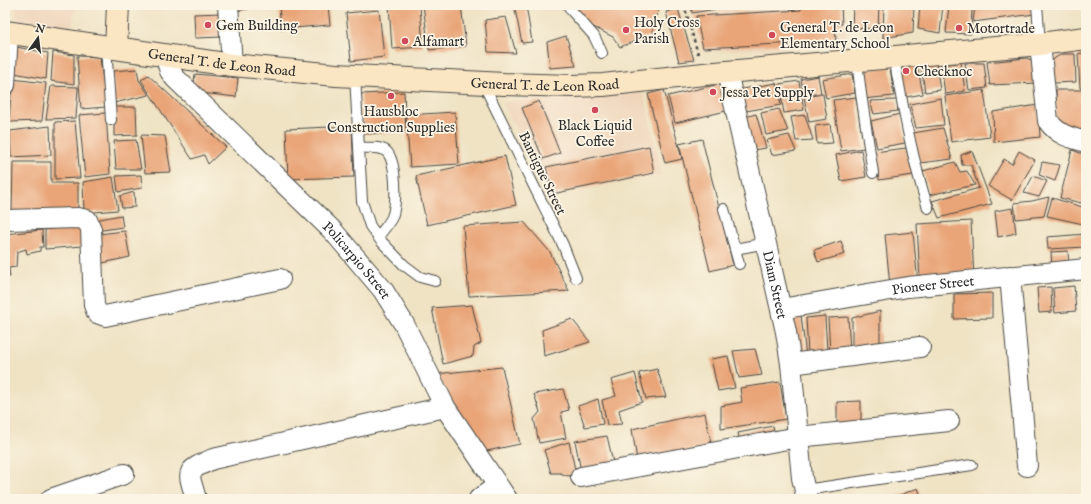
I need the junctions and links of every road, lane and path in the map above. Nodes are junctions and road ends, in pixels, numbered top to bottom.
1 (118, 5) edge
2 (228, 5) edge
3 (568, 5) edge
4 (684, 5) edge
5 (1037, 5) edge
6 (6, 33) edge
7 (1086, 38) edge
8 (1040, 44) junction
9 (111, 47) junction
10 (602, 53) dead end
11 (165, 55) junction
12 (894, 57) junction
13 (857, 61) junction
14 (232, 64) junction
15 (727, 72) junction
16 (704, 74) junction
17 (354, 76) junction
18 (483, 83) junction
19 (5, 85) edge
20 (111, 120) dead end
21 (1086, 142) edge
22 (359, 148) junction
23 (873, 172) dead end
24 (928, 208) dead end
25 (724, 209) dead end
26 (5, 220) edge
27 (378, 237) junction
28 (766, 243) junction
29 (735, 249) junction
30 (739, 264) dead end
31 (1086, 269) edge
32 (1010, 276) junction
33 (576, 278) dead end
34 (280, 279) dead end
35 (435, 281) dead end
36 (781, 309) junction
37 (920, 347) dead end
38 (791, 364) junction
39 (445, 407) junction
40 (949, 421) dead end
41 (798, 437) junction
42 (972, 465) dead end
43 (1027, 466) dead end
44 (124, 474) dead end
45 (581, 477) dead end
46 (502, 492) edge
47 (806, 494) edge
48 (51, 499) edge
49 (196, 499) edge
50 (479, 499) edge

1 - 9 main road
2 - 14 street
3 - 10 lane
4 - 16 path
5 - 8 lane
6 - 9 main road, General T. de Leon Road
6 - 19 street
7 - 8 main road, General T. de Leon Road
8 - 12 main road, General T. de Leon Road
8 - 21 street
9 - 11 main road, General T. de Leon Road
9 - 20 lane
11 - 14 main road, General T. de Leon Road
11 - 39 street, Policarpio Street
12 - 13 main road, General T. de Leon Road
12 - 24 lane
13 - 15 main road, General T. de Leon Road
13 - 23 lane
14 - 17 main road, General T. de Leon Road
15 - 16 main road, General T. de Leon Road
15 - 28 street, Diam Street
16 - 18 main road, General T. de Leon Road
17 - 18 main road, General T. de Leon Road
17 - 22 lane
18 - 33 lane, Bantigue Street
22 - 27 lane
22 - 27 lane
25 - 29 lane
26 - 34 street
27 - 35 lane
28 - 29 lane
28 - 36 street, Diam Street
29 - 30 lane
31 - 32 street, Pioneer Street
32 - 36 street, Pioneer Street
32 - 43 street
36 - 38 street, Diam Street
37 - 38 street
38 - 41 street, Diam Street
39 - 46 street, Policarpio Street
39 - 49 street
40 - 41 street
41 - 45 street
41 - 47 street, Diam Street
42 - 47 lane
44 - 48 street
46 - 50 street

